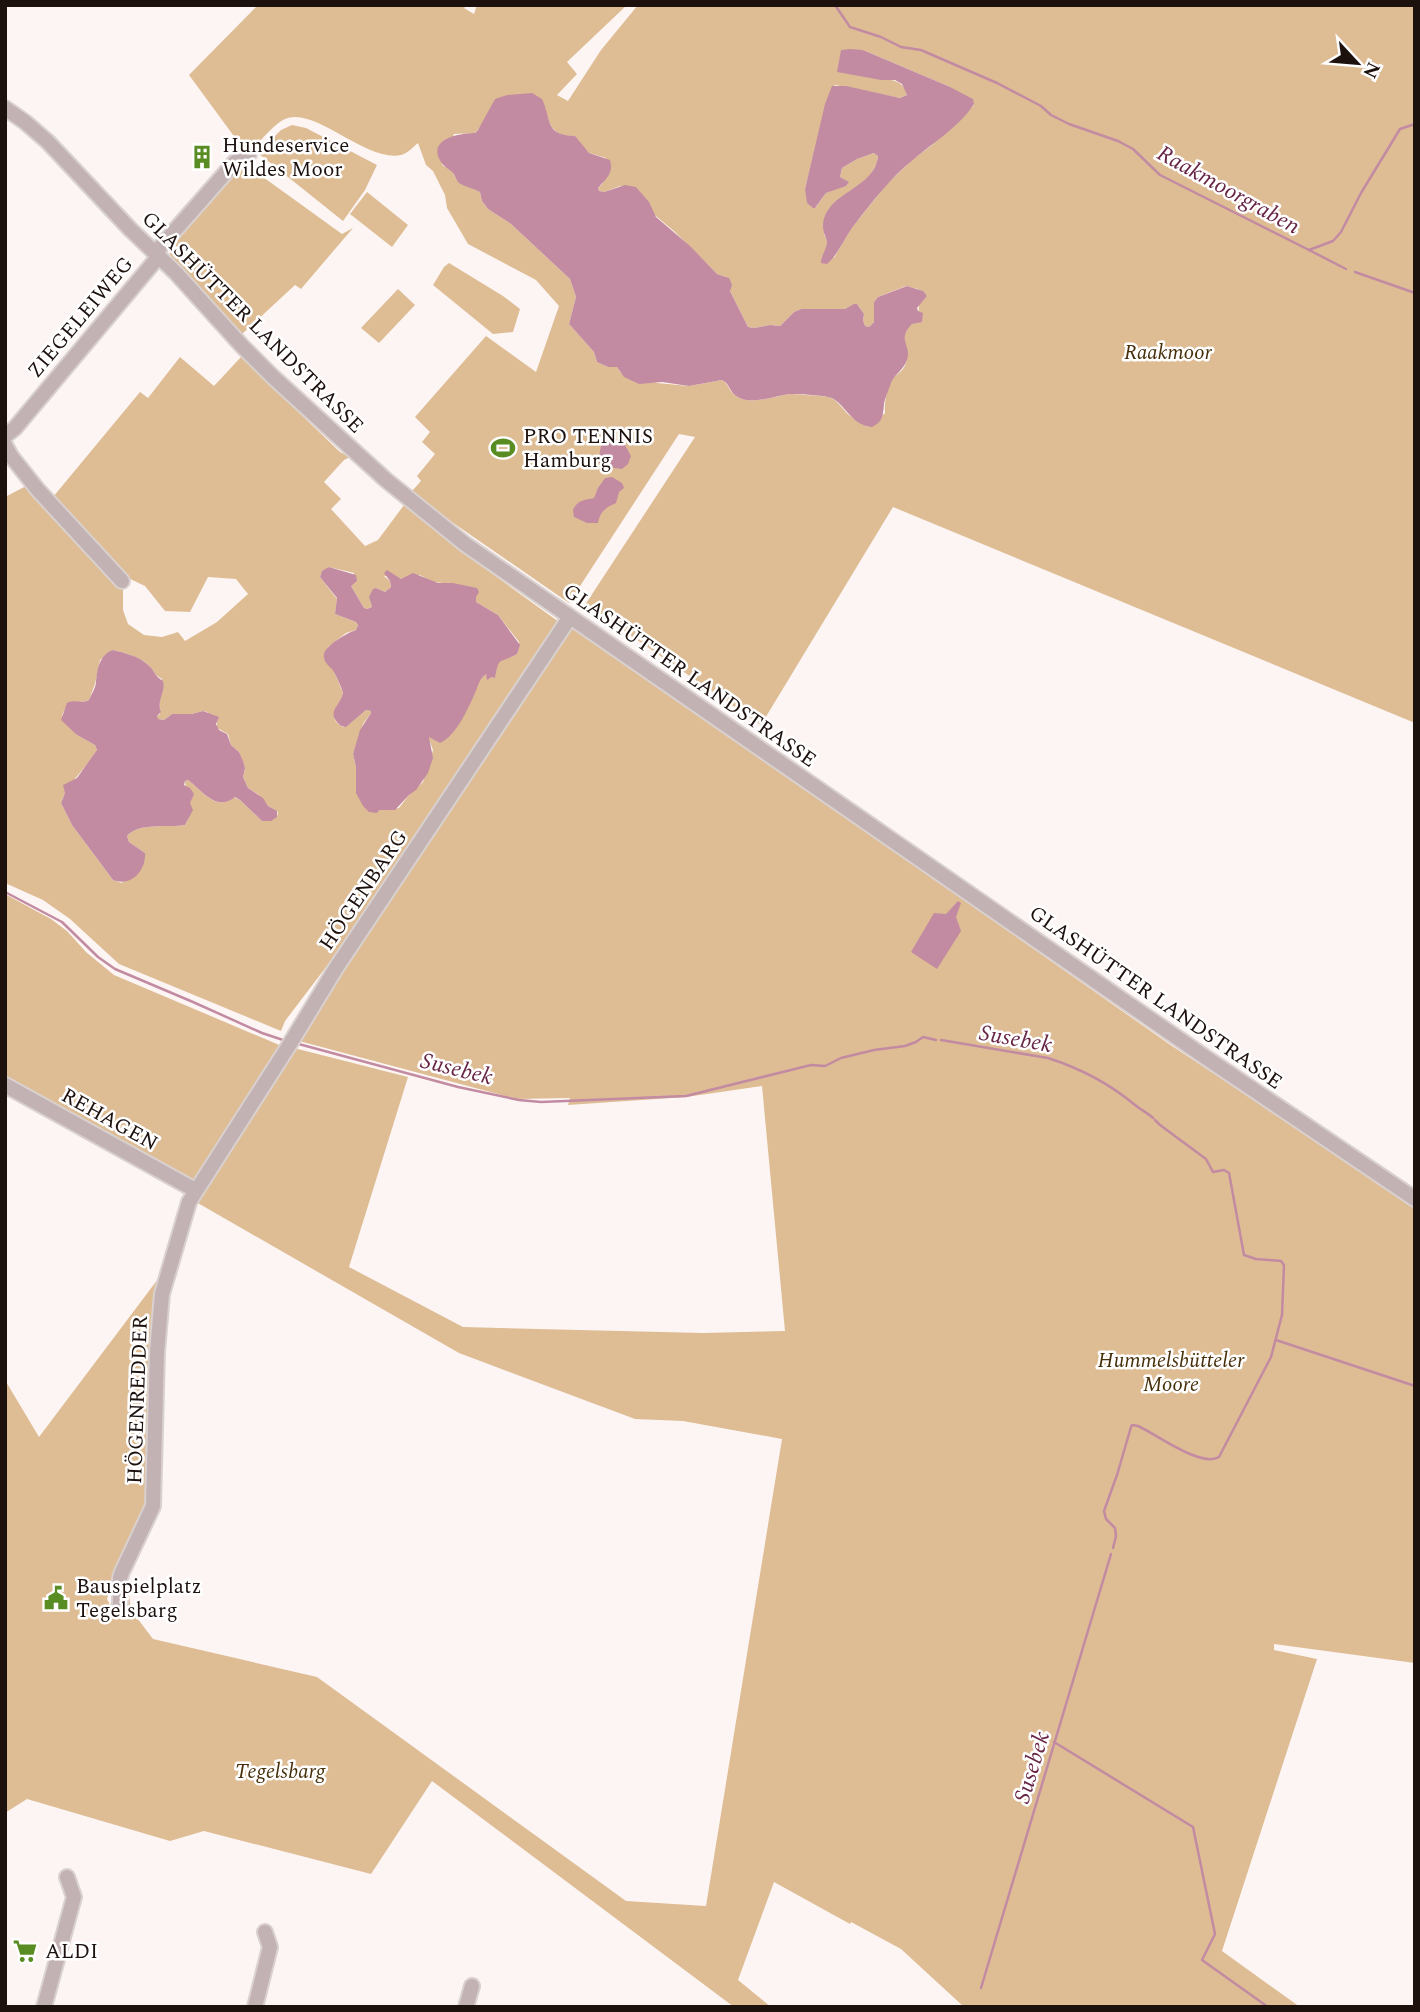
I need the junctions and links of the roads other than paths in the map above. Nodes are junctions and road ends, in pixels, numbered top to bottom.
1 (5, 108) edge
2 (249, 153) dead end
3 (157, 255) junction
4 (5, 436) edge
5 (5, 445) edge
6 (121, 581) dead end
7 (570, 617) junction
8 (5, 1085) edge
9 (195, 1190) junction
10 (1415, 1199) edge
11 (120, 1609) dead end
12 (67, 1877) dead end
13 (265, 1933) dead end
14 (472, 1986) dead end
15 (44, 2007) edge
16 (255, 2007) edge
17 (466, 2007) edge

1 - 3 street, GLASHÜTTER LANDSTRASSE
2 - 3 street, ZIEGELEIWEG
3 - 4 street, ZIEGELEIWEG
3 - 7 street, GLASHÜTTER LANDSTRASSE
5 - 6 street
7 - 9 street, HÖGENBARG
7 - 10 street, GLASHÜTTER LANDSTRASSE
8 - 9 street, REHAGEN
9 - 11 street, HÖGENREDDER
12 - 15 street
13 - 16 street
14 - 17 street

